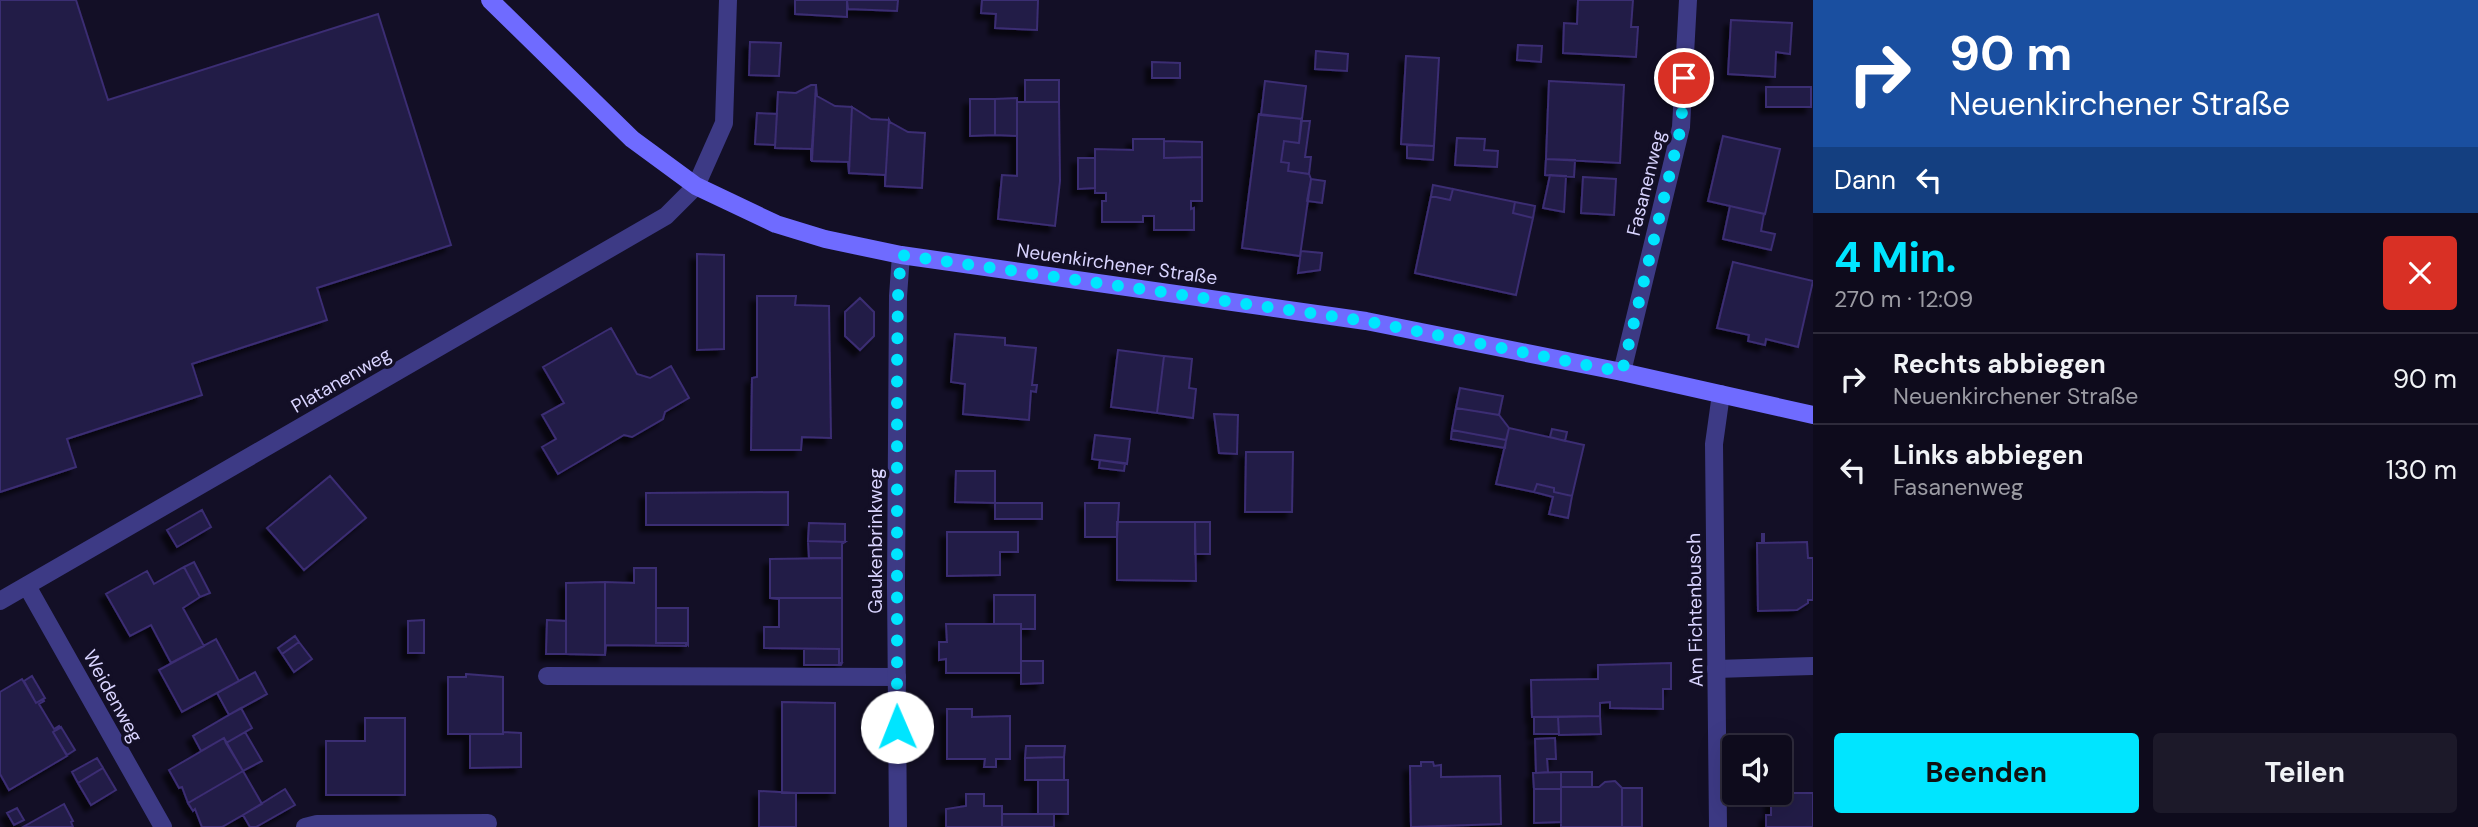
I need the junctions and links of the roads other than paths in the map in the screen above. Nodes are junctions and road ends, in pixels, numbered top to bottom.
1 (490, 0) edge
2 (728, 0) edge
3 (1688, 0) edge
4 (696, 186) junction
5 (901, 255) junction
6 (1622, 372) junction
7 (1721, 394) junction
8 (1813, 415) edge
9 (27, 586) junction
10 (0, 601) edge
11 (1813, 666) edge
12 (1716, 670) junction
13 (547, 676) dead end
14 (897, 677) junction
15 (488, 823) dead end
16 (163, 827) edge
17 (305, 827) edge
18 (898, 827) edge
19 (1718, 827) edge

1 - 4 main road, Neuenkirchener Straße
2 - 4 street
3 - 6 street, Fasanenweg
4 - 5 main road, Neuenkirchener Straße
4 - 9 street, Platanenweg
5 - 6 main road, Neuenkirchener Straße
5 - 14 street, Gaukenbrinkweg
6 - 7 main road, Neuenkirchener Straße
7 - 8 main road, Neuenkirchener Straße
7 - 12 street, Am Fichtenbusch
9 - 10 street, Platanenweg
9 - 16 street, Weidenweg
11 - 12 street
12 - 19 street, Am Fichtenbusch
13 - 14 street
14 - 18 street, Gaukenbrinkweg
15 - 17 street

